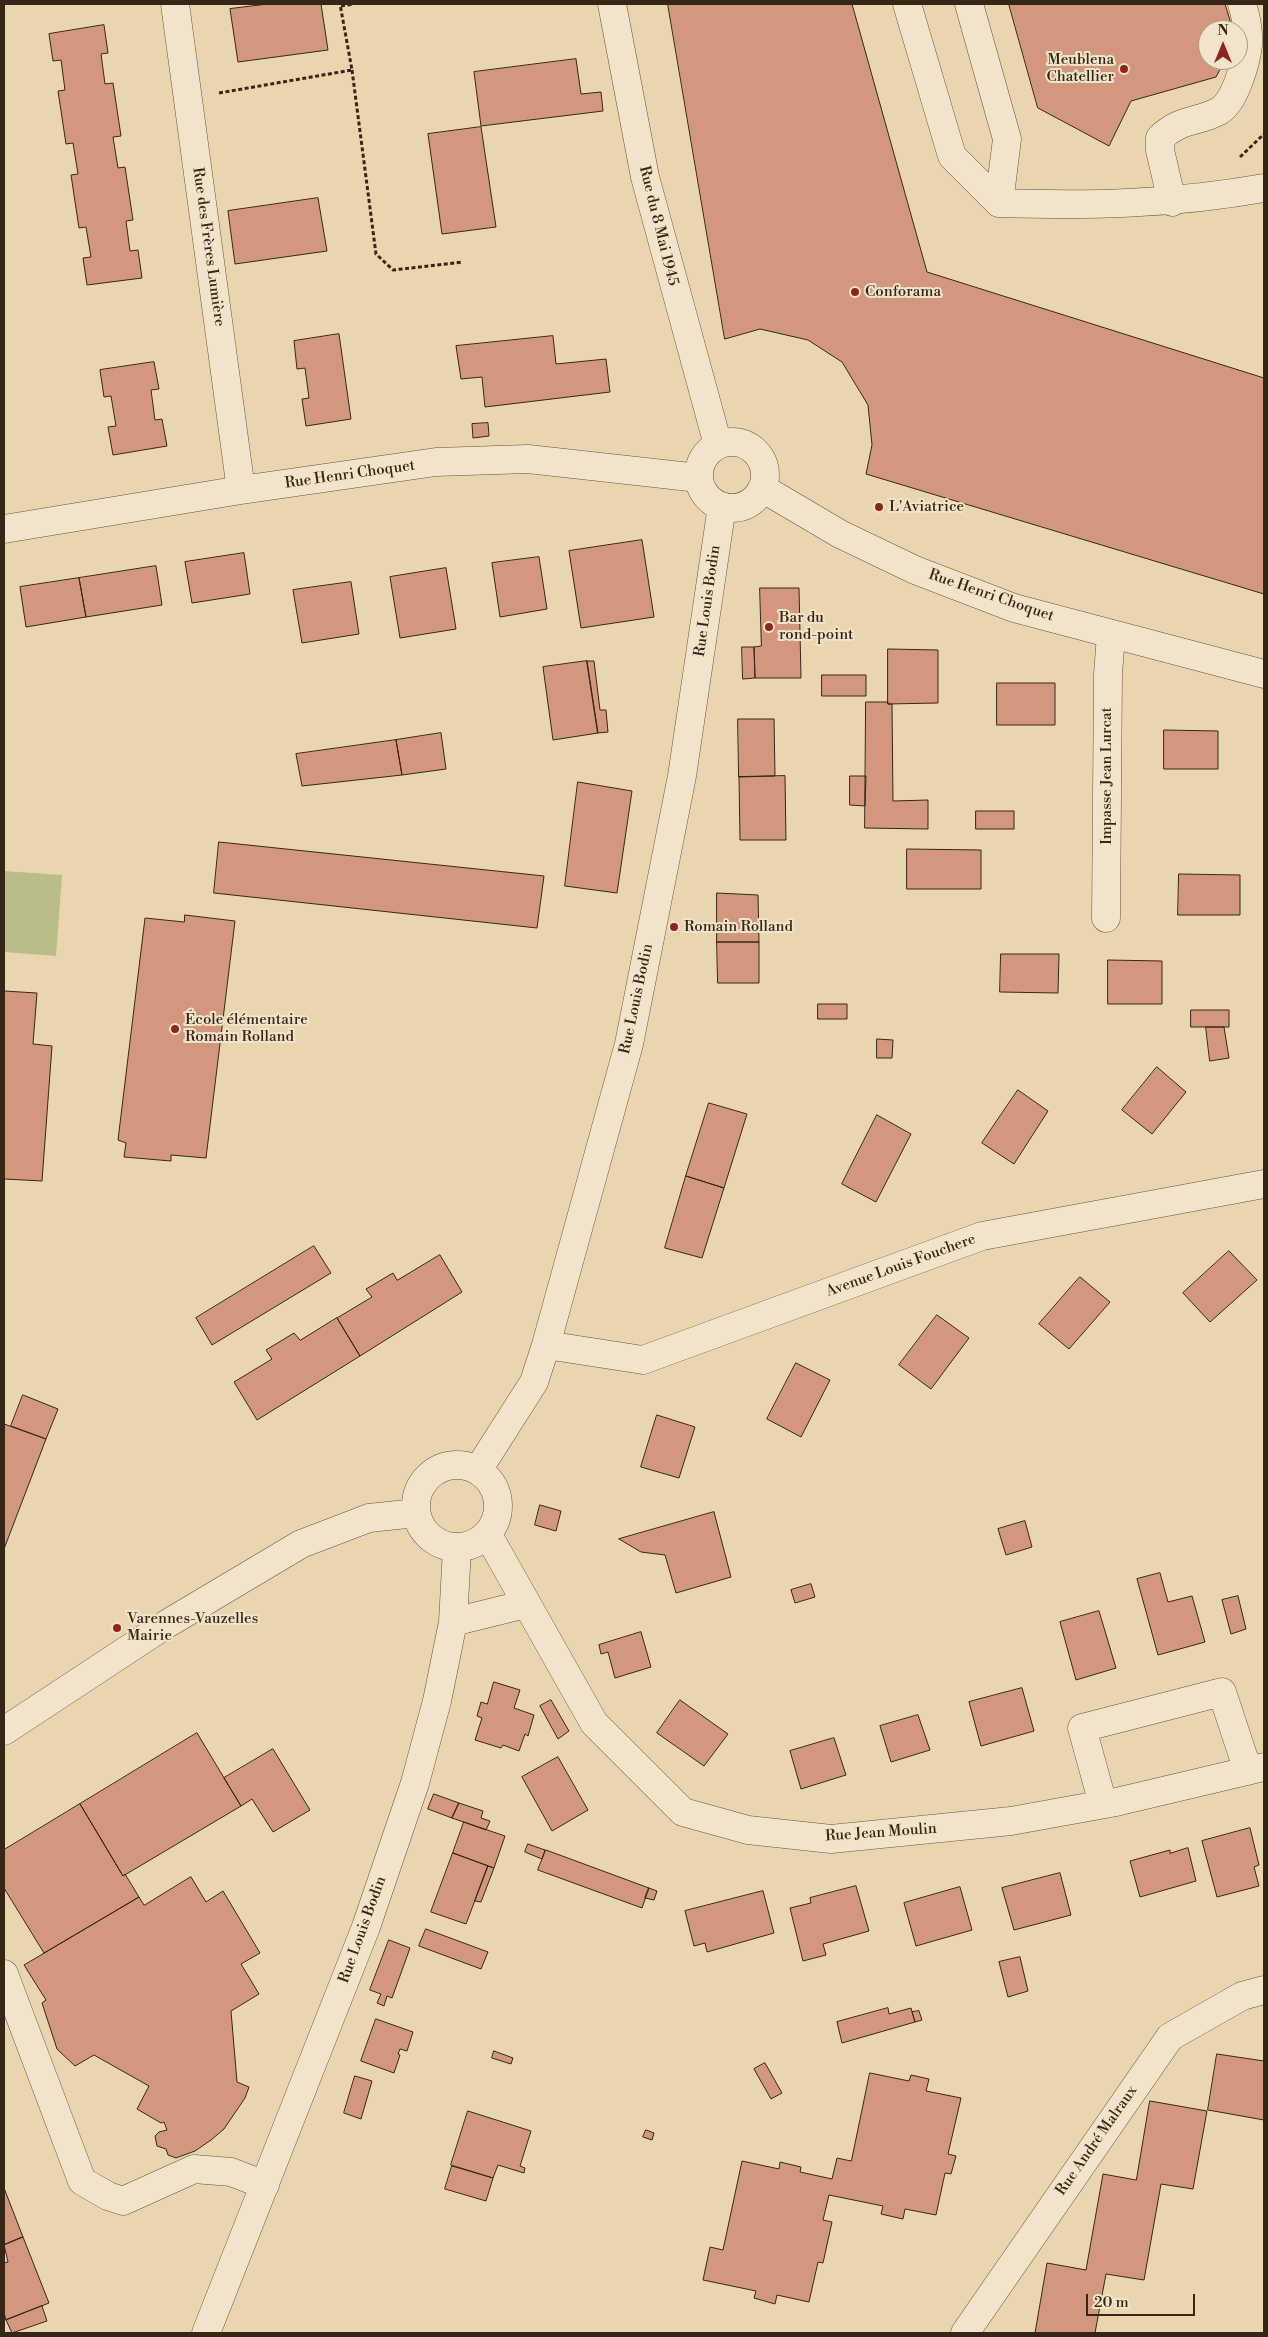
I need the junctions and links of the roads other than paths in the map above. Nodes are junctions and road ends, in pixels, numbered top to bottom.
1 (175, 4) edge
2 (612, 4) edge
3 (907, 4) edge
4 (969, 4) edge
5 (1242, 4) edge
6 (1264, 188) edge
7 (1172, 202) junction
8 (999, 203) junction
9 (718, 445) junction
10 (699, 478) junction
11 (762, 488) junction
12 (241, 490) junction
13 (722, 506) junction
14 (4, 529) edge
15 (1111, 635) junction
16 (1264, 674) edge
17 (1106, 918) dead end
18 (1264, 1184) edge
19 (546, 1345) junction
20 (478, 1470) junction
21 (416, 1513) junction
22 (488, 1535) junction
23 (457, 1548) junction
24 (526, 1604) junction
25 (453, 1622) junction
26 (4, 1731) edge
27 (1256, 1769) edge
28 (1103, 1804) junction
29 (4, 1974) edge
30 (1264, 1990) edge
31 (265, 2185) junction
32 (221, 2300) junction
33 (206, 2333) edge
34 (219, 2333) edge
35 (965, 2333) edge

1 - 12 street, Rue des Frères Lumière
2 - 9 street, Rue du 8 Mai 1945
3 - 8 street
4 - 8 street
5 - 7 street
6 - 7 street
7 - 8 street
9 - 10 street
9 - 11 street
10 - 12 street, Rue Henri Choquet
10 - 13 street
11 - 13 street
11 - 15 street, Rue Henri Choquet
12 - 14 street, Rue Henri Choquet
13 - 19 street, Rue Louis Bodin
15 - 16 street, Rue Henri Choquet
15 - 17 street, Impasse Jean Lurcat
18 - 19 street, Avenue Louis Fouchere
19 - 20 street, Rue Louis Bodin
20 - 21 street
20 - 22 street
21 - 23 street
21 - 26 street
22 - 23 street
22 - 24 street, Rue Jean Moulin
23 - 25 street, Rue Louis Bodin
24 - 25 street
24 - 28 street, Rue Jean Moulin
25 - 31 street, Rue Louis Bodin
27 - 28 street, Rue Jean Moulin
27 - 28 street, Rue Jean Moulin
29 - 31 street
30 - 35 street, Rue André Malraux
31 - 32 street, Rue Louis Bodin
32 - 33 street, Rue Louis Bodin
32 - 34 street, Rue Louis Bodin

